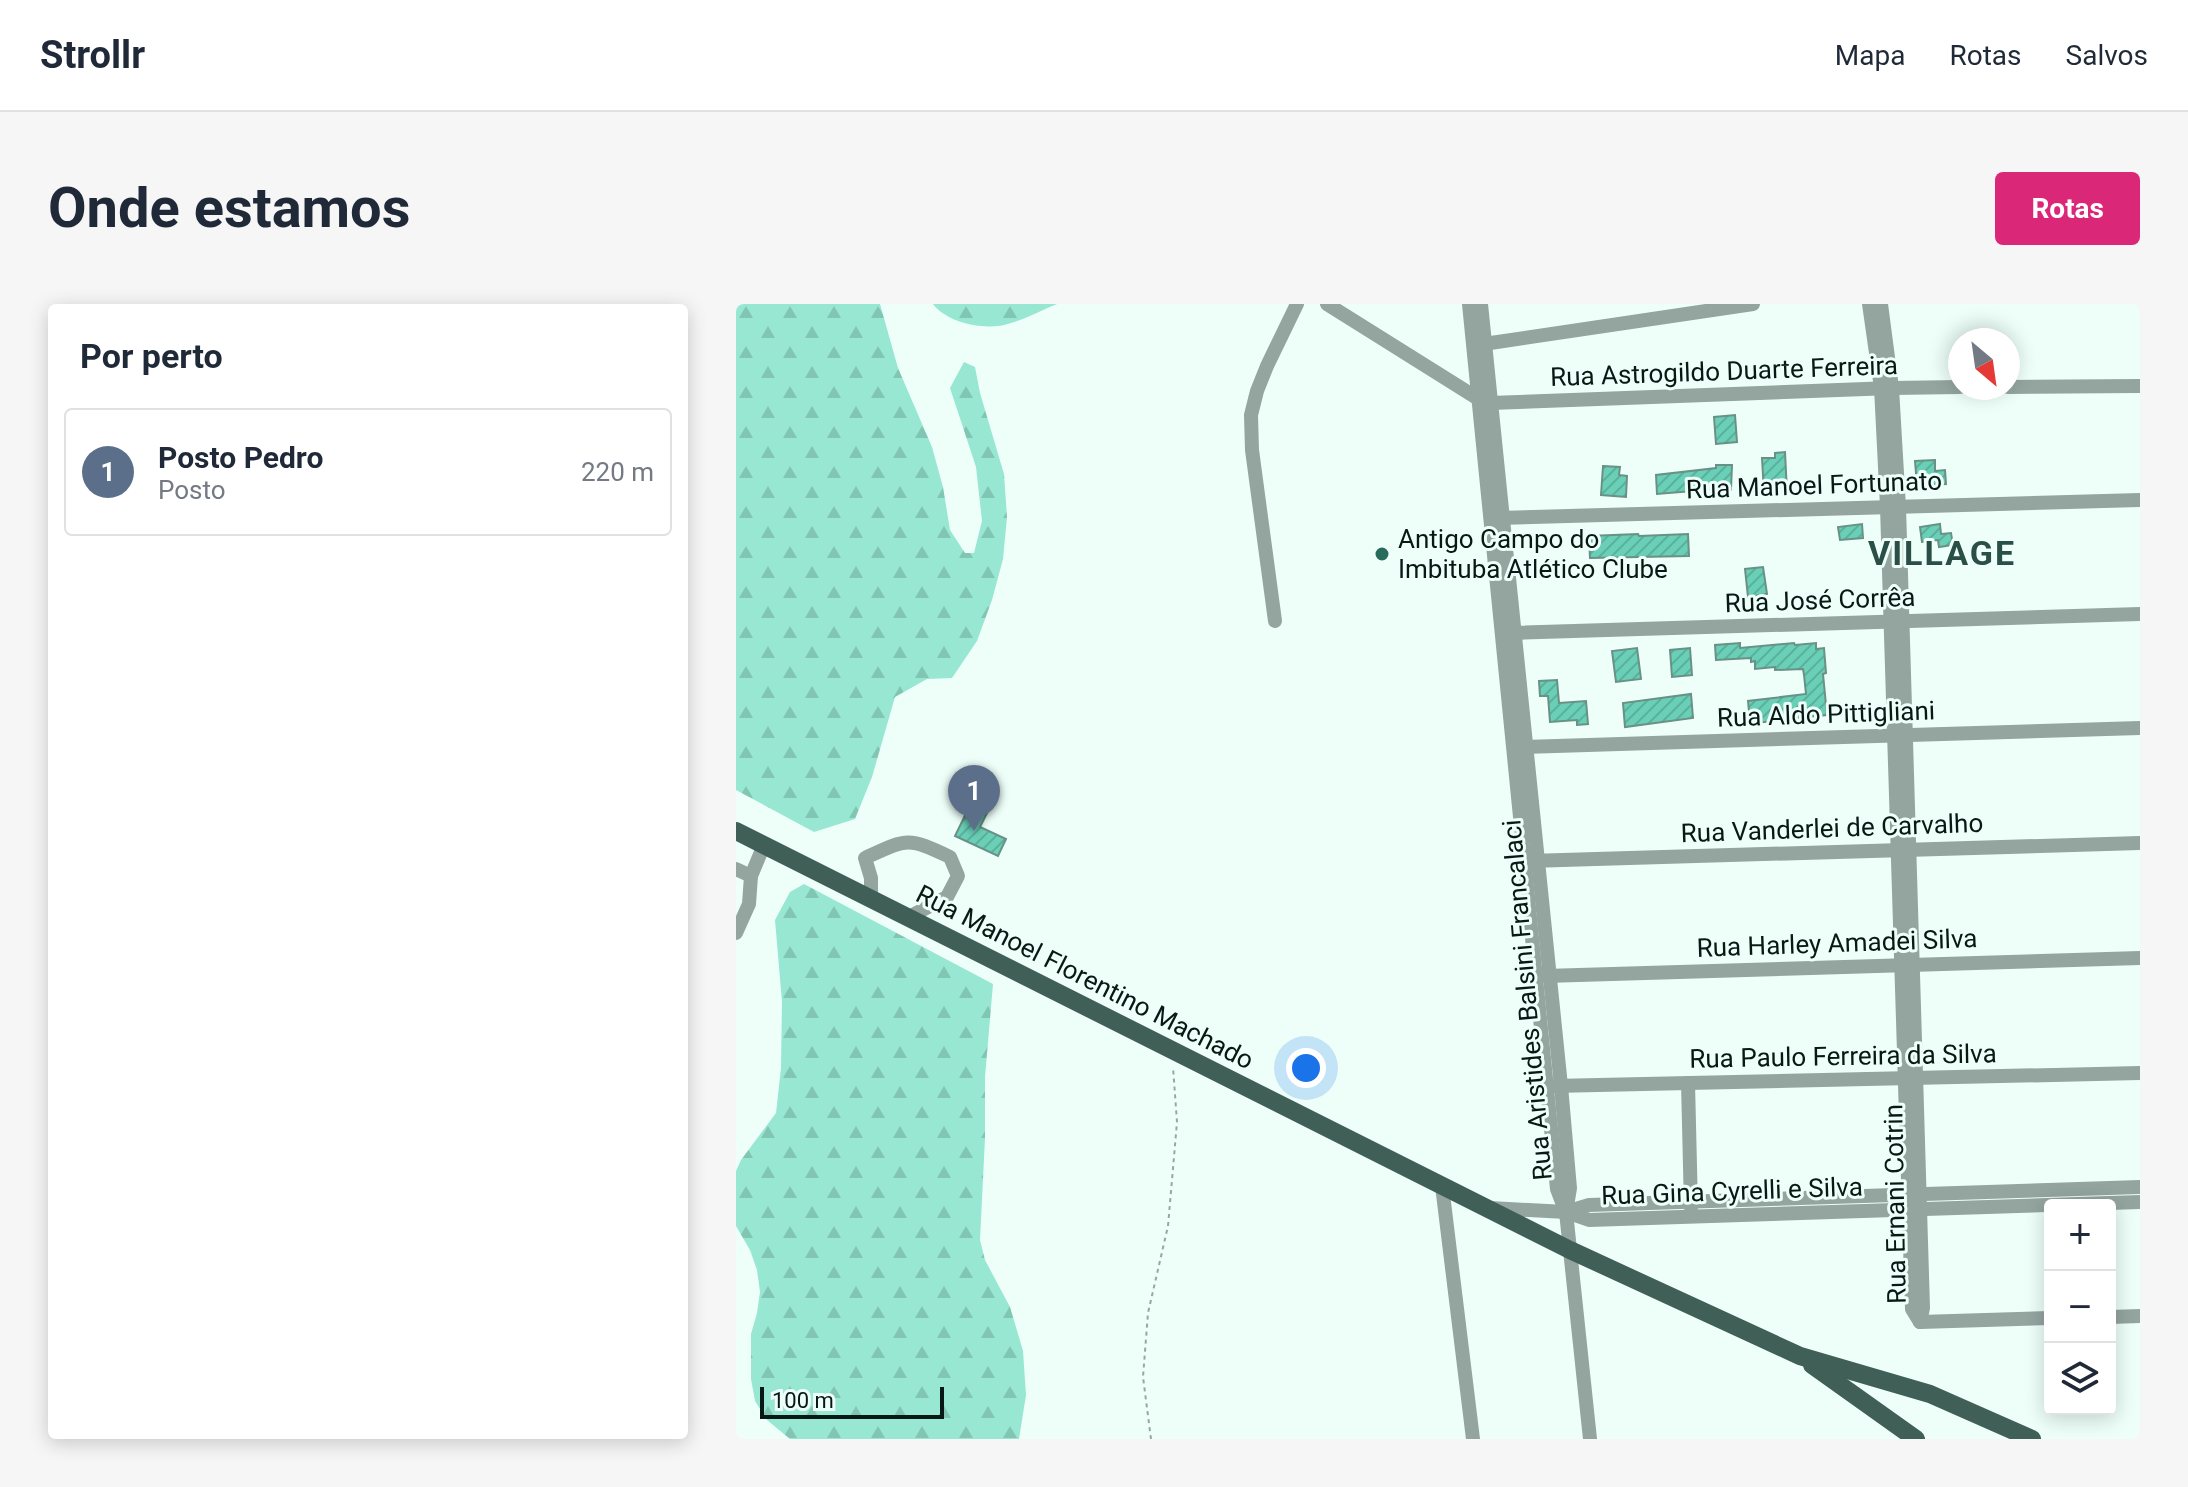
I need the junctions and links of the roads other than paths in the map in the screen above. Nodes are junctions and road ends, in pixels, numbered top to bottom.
1 (1297, 304) edge
2 (1327, 304) edge
3 (1469, 304) edge
4 (1481, 304) edge
5 (1753, 304) edge
6 (1869, 304) edge
7 (1881, 304) edge
8 (1478, 345) junction
9 (2140, 386) edge
10 (1948, 387) edge
11 (2020, 387) edge
12 (1886, 388) junction
13 (1484, 401) junction
14 (2140, 500) edge
15 (1893, 507) junction
16 (1496, 518) junction
17 (2140, 614) edge
18 (1275, 621) dead end
19 (1897, 622) junction
20 (1508, 633) junction
21 (2140, 728) edge
22 (1900, 735) junction
23 (1520, 748) junction
24 (736, 831) edge
25 (2140, 843) edge
26 (764, 845) junction
27 (1904, 850) junction
28 (1531, 861) junction
29 (736, 869) edge
30 (751, 876) junction
31 (871, 899) junction
32 (909, 917) junction
33 (736, 933) edge
34 (2140, 958) edge
35 (1907, 965) junction
36 (1551, 975) junction
37 (1535, 976) junction
38 (2140, 1073) edge
39 (1910, 1078) junction
40 (1688, 1083) junction
41 (1554, 1086) junction
42 (1442, 1186) junction
43 (2140, 1187) edge
44 (1690, 1201) junction
45 (1914, 1202) junction
46 (2140, 1202) edge
47 (1486, 1208) junction
48 (1566, 1212) junction
49 (1691, 1217) junction
50 (1570, 1250) junction
51 (2140, 1316) edge
52 (2116, 1317) edge
53 (2044, 1318) edge
54 (1800, 1356) junction
55 (1473, 1439) edge
56 (1590, 1439) edge
57 (1916, 1439) edge
58 (2032, 1439) edge

1 - 18 street
2 - 13 street
3 - 8 street, Rua Aristides Balsini Francalaci
4 - 8 street, Rua Aristides Balsini Francalaci
5 - 8 street
6 - 12 street, Rua Ernani Cotrin
7 - 12 street, Rua Ernani Cotrin
8 - 13 street, Rua Aristides Balsini Francalaci
9 - 11 street
10 - 12 street, Rua Astrogildo Duarte Ferreira
12 - 13 street, Rua Astrogildo Duarte Ferreira
12 - 15 street, Rua Ernani Cotrin
13 - 16 street, Rua Aristides Balsini Francalaci
14 - 15 street, Rua Manoel Fortunato
15 - 16 street, Rua Manoel Fortunato
15 - 19 street, Rua Ernani Cotrin
16 - 20 street, Rua Aristides Balsini Francalaci
17 - 19 street, Rua José Corrêa
19 - 20 street, Rua José Corrêa
19 - 22 street, Rua Ernani Cotrin
20 - 23 street, Rua Aristides Balsini Francalaci
21 - 22 street, Rua Aldo Pittigliani
22 - 23 street, Rua Aldo Pittigliani
22 - 27 street, Rua Ernani Cotrin
23 - 28 street, Rua Aristides Balsini Francalaci
24 - 26 main road, Rua Manoel Florentino Machado
25 - 27 street, Rua Vanderlei de Carvalho
26 - 30 street
26 - 31 main road, Rua Manoel Florentino Machado
27 - 28 street, Rua Vanderlei de Carvalho
27 - 35 street, Rua Ernani Cotrin
28 - 36 street, Rua Aristides Balsini Francalaci
28 - 37 street, Rua Aristides Balsini Francalaci
29 - 30 street
30 - 33 street
31 - 32 main road, Rua Manoel Florentino Machado
31 - 32 street
32 - 42 main road, Rua Manoel Florentino Machado
34 - 35 street, Rua Harley Amadei Silva
35 - 36 street, Rua Harley Amadei Silva
35 - 39 street, Rua Ernani Cotrin
36 - 37 street, Rua Harley Amadei Silva
36 - 41 street, Rua Aristides Balsini Francalaci
37 - 41 street, Rua Aristides Balsini Francalaci
38 - 39 street, Rua Paulo Ferreira da Silva
39 - 40 street, Rua Paulo Ferreira da Silva
39 - 45 street, Rua Ernani Cotrin
40 - 41 street, Rua Paulo Ferreira da Silva
40 - 44 street
41 - 48 street, Rua Aristides Balsini Francalaci
42 - 47 main road, Rua Manoel Florentino Machado
42 - 55 street
43 - 45 street, Rua Gina Cyrelli e Silva
44 - 45 street, Rua Gina Cyrelli e Silva
44 - 48 street, Rua Gina Cyrelli e Silva
44 - 49 street
45 - 46 street, Rua Gina Cyrelli e Silva
45 - 49 street, Rua Gina Cyrelli e Silva
45 - 53 street, Rua Ernani Cotrin
47 - 48 street, Rua Gina Cyrelli e Silva
47 - 50 main road, Rua Manoel Florentino Machado
48 - 49 street, Rua Gina Cyrelli e Silva
48 - 50 street, Rua Aristides Balsini Francalaci
50 - 54 main road, Rua Manoel Florentino Machado
50 - 56 street, Rua Aristides Balsini Francalaci
51 - 52 street
54 - 57 main road, Rua Manoel Florentino Machado
54 - 58 main road, Rua Manoel Florentino Machado

